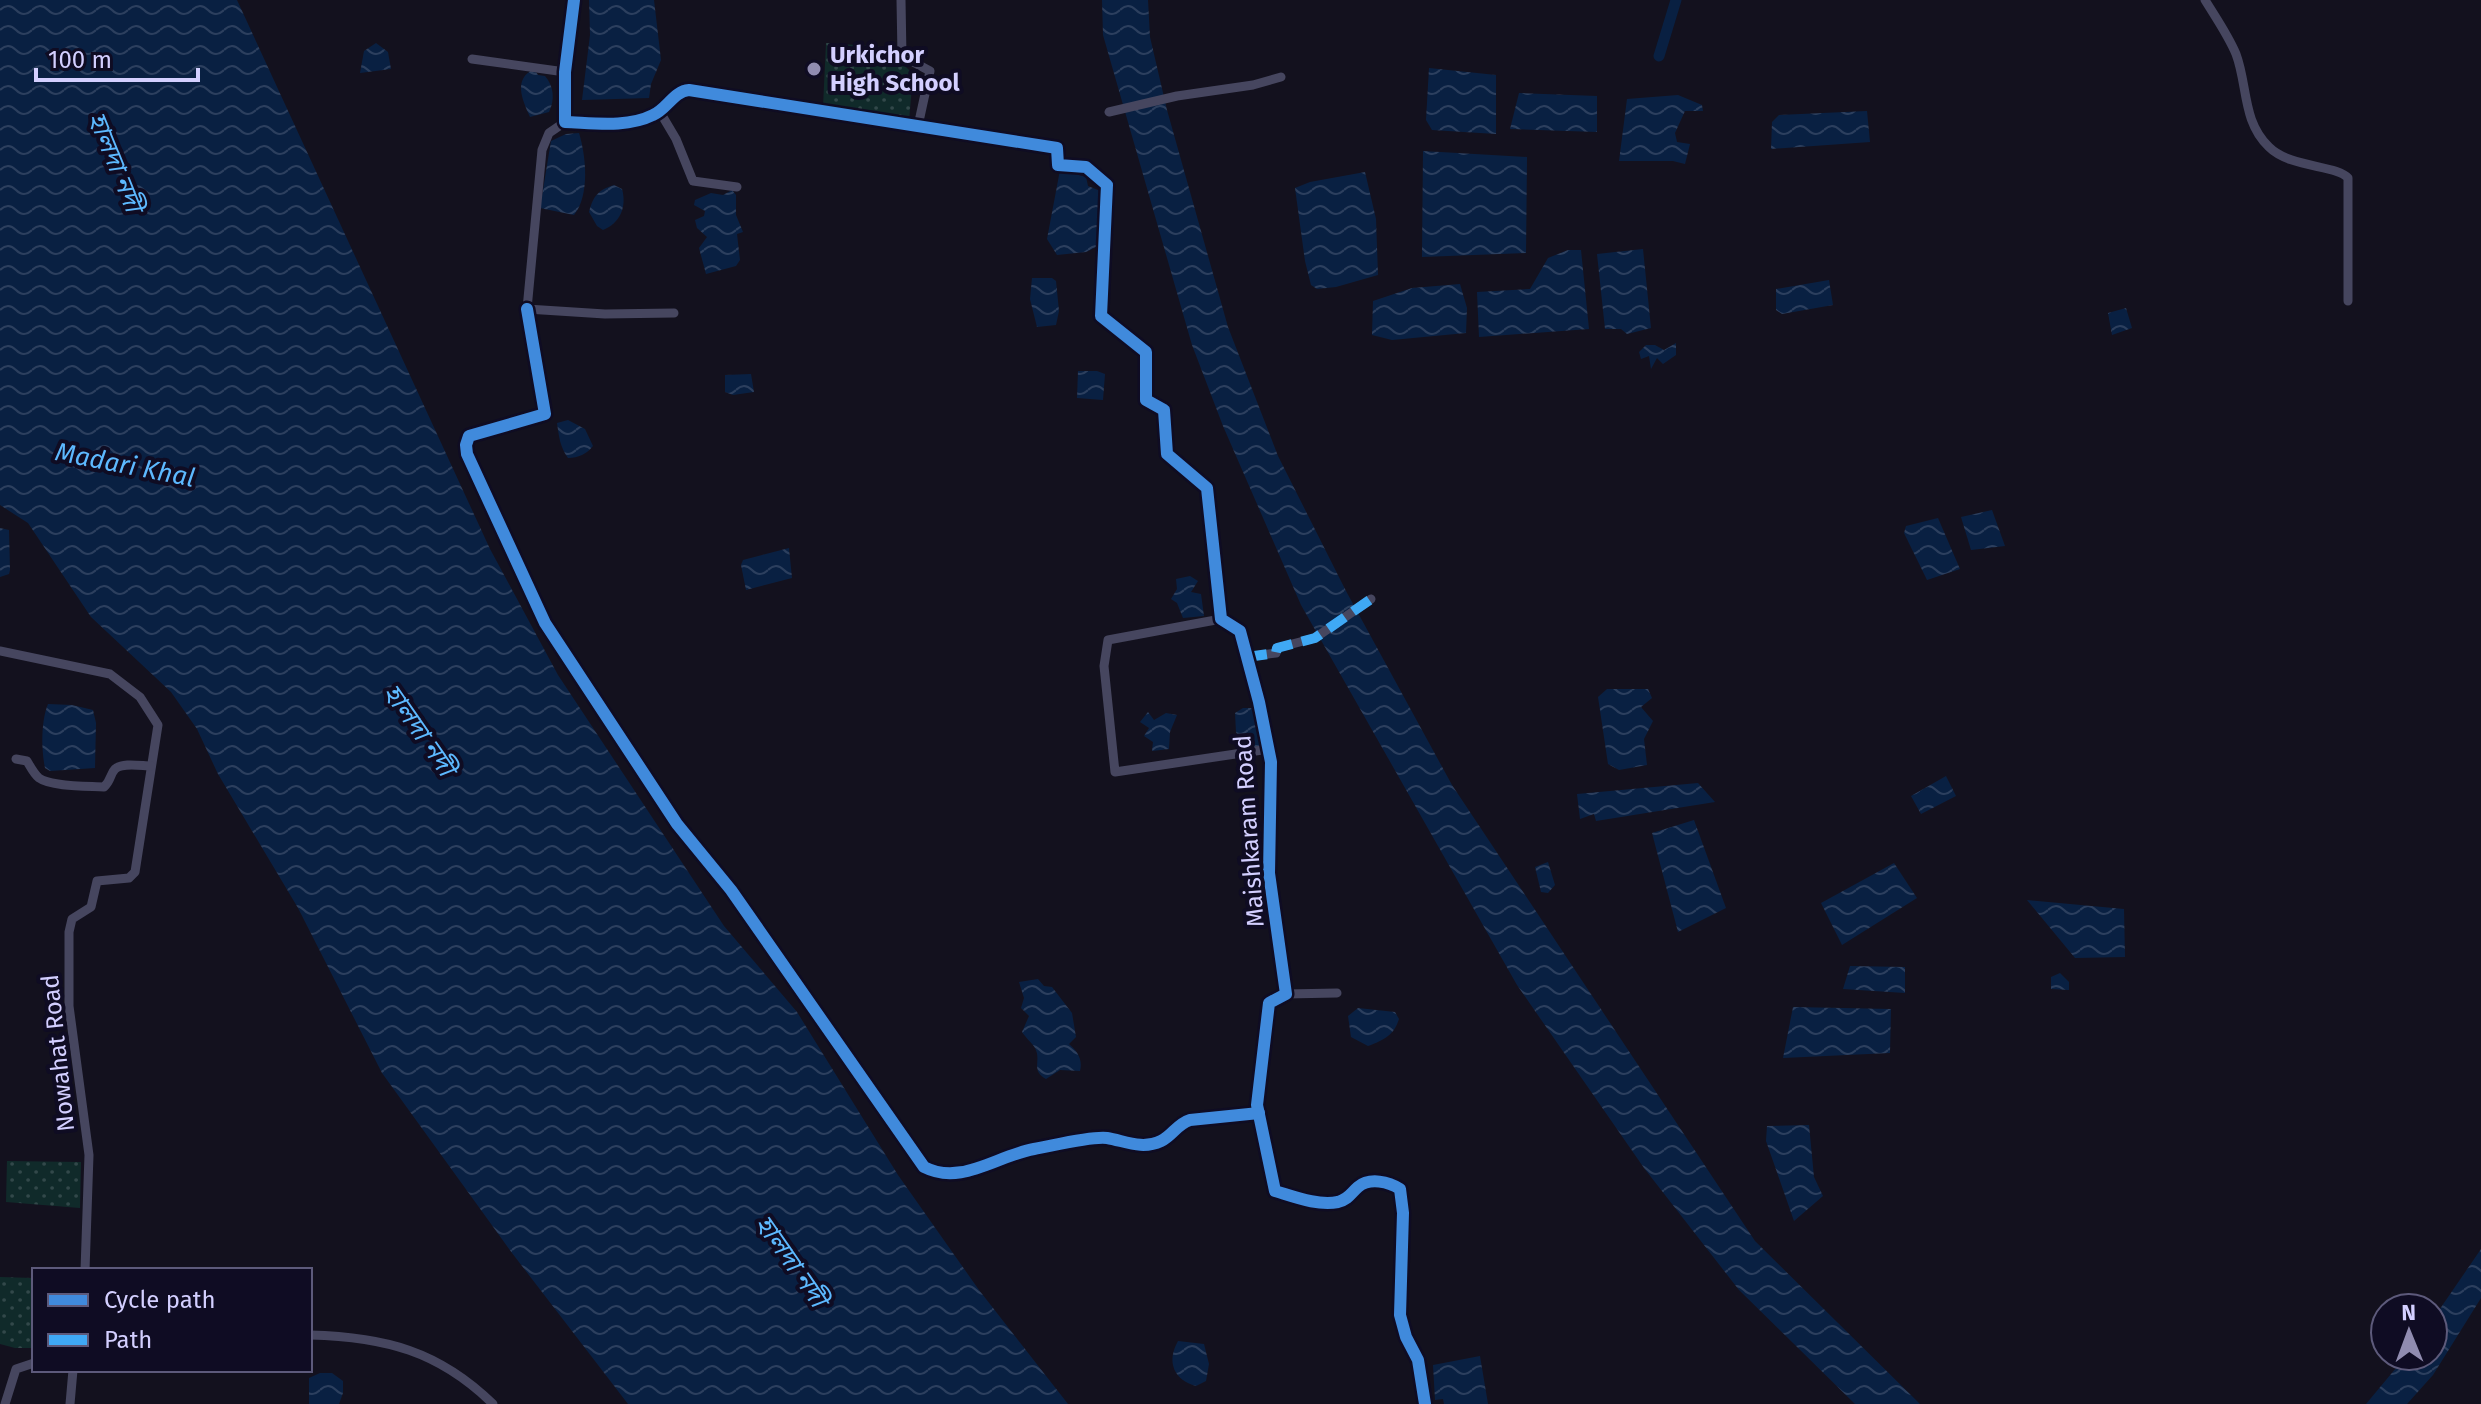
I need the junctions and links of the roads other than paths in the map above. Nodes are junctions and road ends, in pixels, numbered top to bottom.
1 (574, 0) edge
2 (901, 0) edge
3 (2205, 0) edge
4 (472, 59) dead end
5 (565, 72) junction
6 (1281, 77) dead end
7 (660, 112) junction
8 (1109, 112) dead end
9 (565, 122) junction
10 (918, 126) junction
11 (737, 187) dead end
12 (2348, 301) dead end
13 (527, 309) junction
14 (674, 313) dead end
15 (1371, 599) dead end
16 (1221, 619) junction
17 (0, 651) edge
18 (1247, 657) junction
19 (1269, 749) junction
20 (16, 759) dead end
21 (151, 766) junction
22 (1337, 993) dead end
23 (1286, 994) junction
24 (1259, 1113) junction
25 (85, 1268) edge
26 (312, 1335) edge
27 (32, 1364) edge
28 (73, 1372) edge
29 (5, 1404) edge
30 (70, 1404) edge
31 (493, 1404) edge
32 (1425, 1404) edge

1 - 5 street
2 - 10 street
3 - 12 street
4 - 5 street
5 - 9 street
6 - 8 street
7 - 9 street
7 - 10 street
7 - 11 street
9 - 13 street
10 - 16 street
13 - 14 street
13 - 24 street
15 - 18 street
16 - 18 street, Maishkaram Road
16 - 19 street
17 - 21 street, Nowahat Road
18 - 19 street, Maishkaram Road
19 - 23 street, Maishkaram Road
20 - 21 street
21 - 25 street, Nowahat Road
22 - 23 street
23 - 24 street
24 - 32 street
26 - 31 street
27 - 29 street
28 - 30 street

